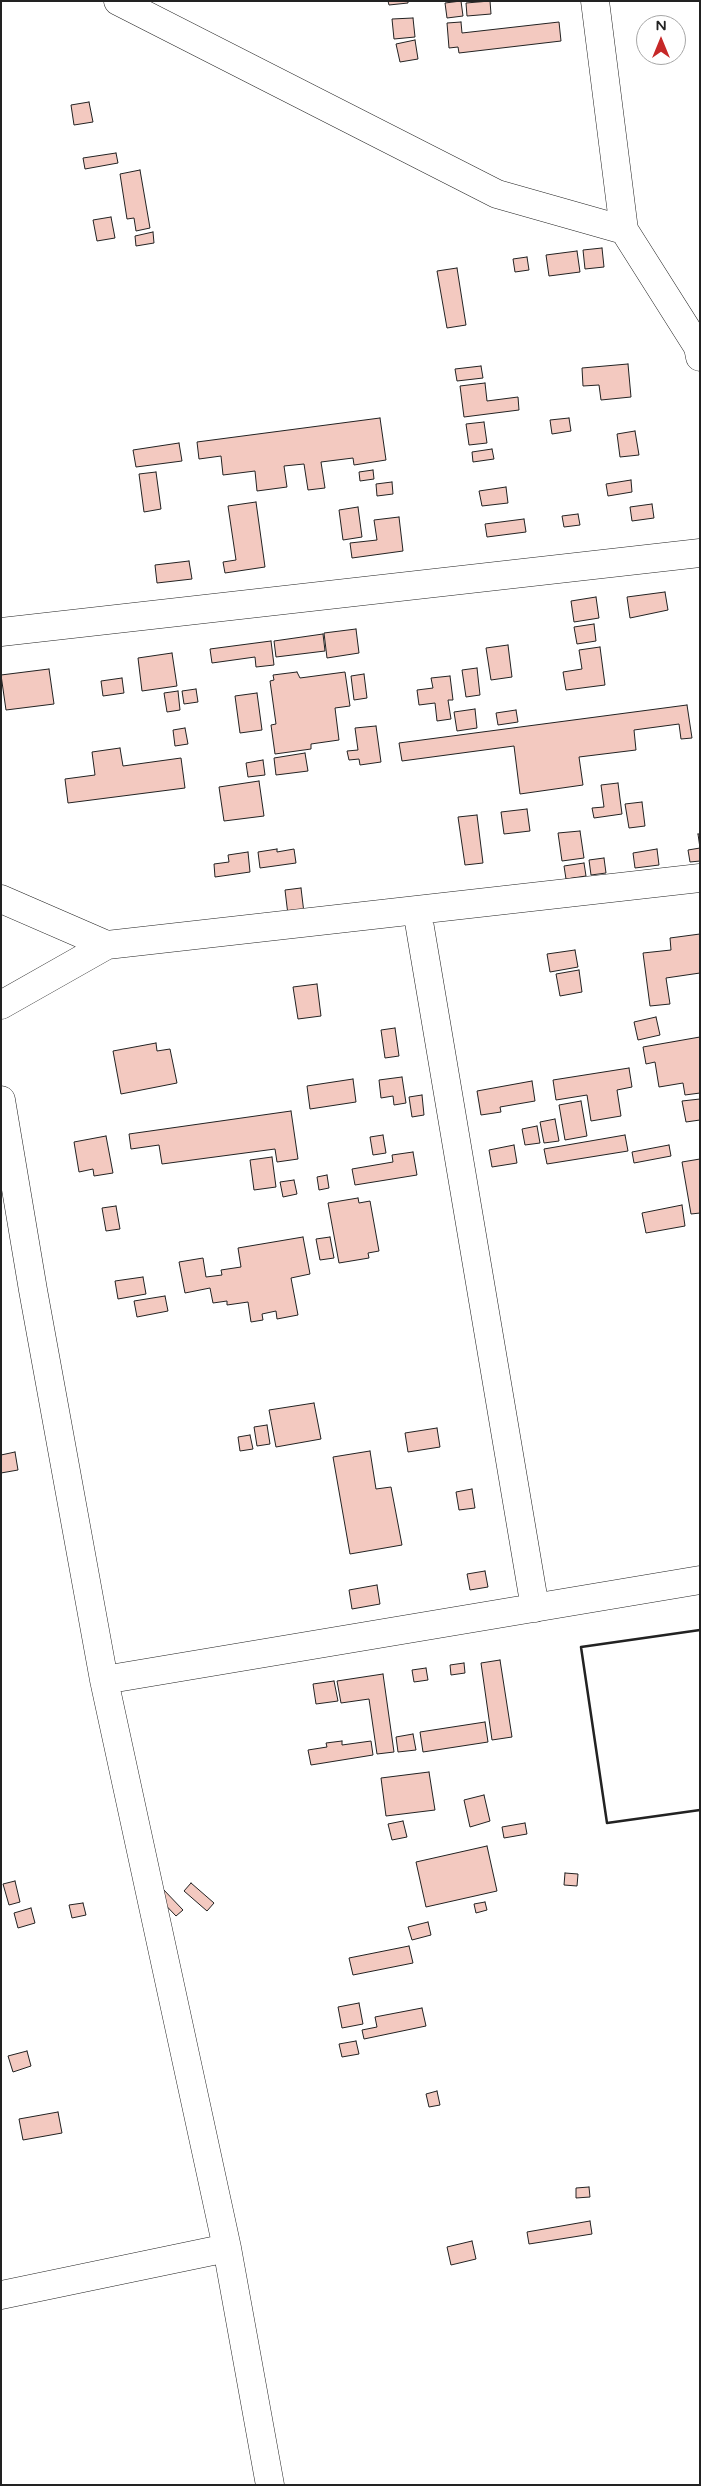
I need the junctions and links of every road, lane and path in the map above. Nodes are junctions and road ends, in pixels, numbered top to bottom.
1 (118, 1) edge
2 (595, 1) edge
3 (624, 230) junction
4 (700, 356) edge
5 (700, 553) edge
6 (1, 632) edge
7 (700, 878) edge
8 (1, 900) edge
9 (417, 910) junction
10 (107, 945) junction
11 (1, 1005) edge
12 (1, 1100) edge
13 (700, 1580) edge
14 (535, 1608) junction
15 (104, 1680) junction
16 (227, 2248) junction
17 (1, 2295) edge
18 (270, 2485) edge

1 - 3 street
2 - 3 street
3 - 4 street
5 - 6 street
7 - 9 street
8 - 10 street
9 - 10 street
9 - 14 street
10 - 11 street
12 - 15 street
13 - 14 street
14 - 15 street
15 - 16 street
16 - 17 street
16 - 18 street

